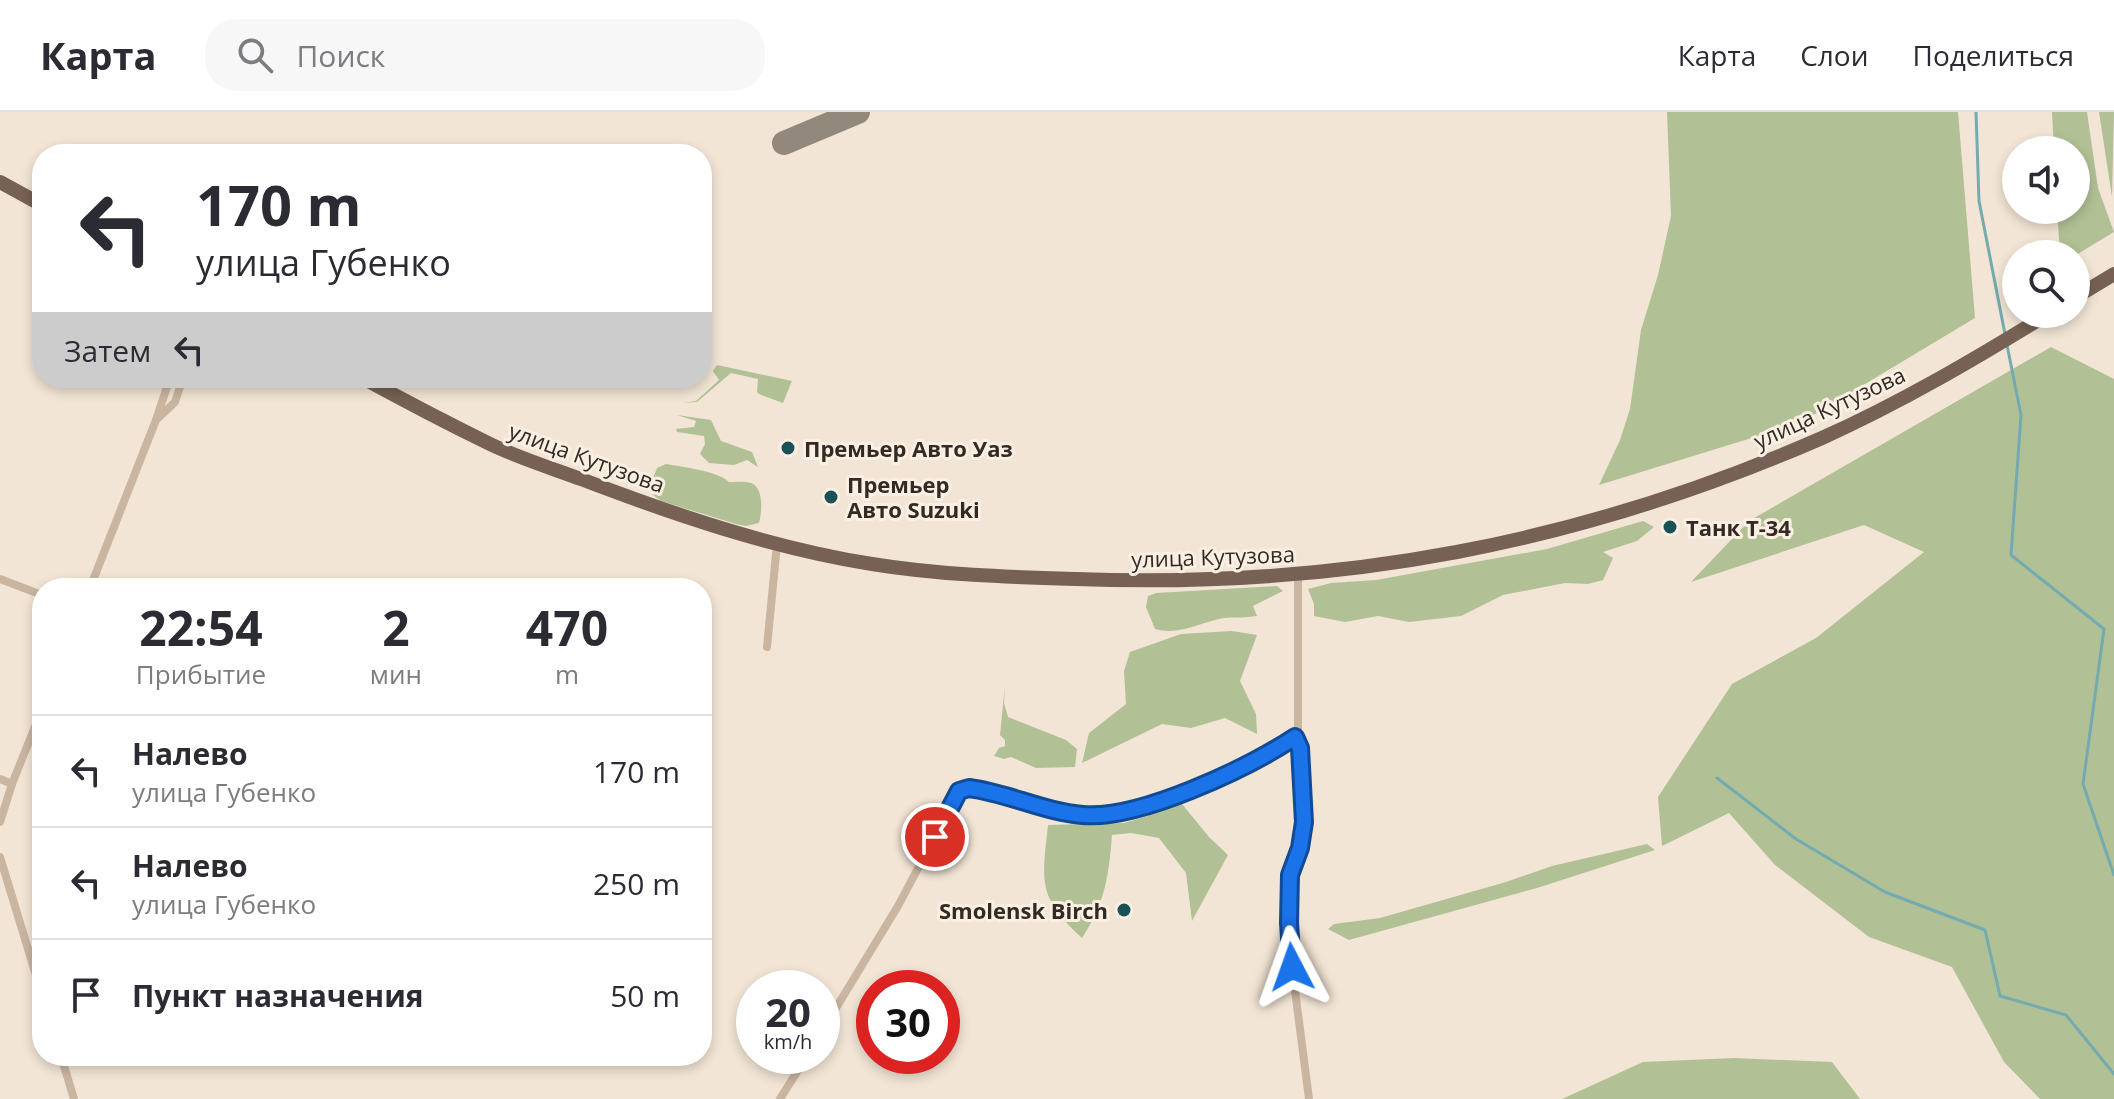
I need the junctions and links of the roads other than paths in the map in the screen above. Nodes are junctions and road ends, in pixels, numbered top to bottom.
1 (0, 182) edge
2 (32, 200) edge
3 (2114, 274) edge
4 (2090, 289) edge
5 (2025, 328) edge
6 (167, 388) edge
7 (180, 388) edge
8 (382, 388) edge
9 (156, 420) junction
10 (777, 544) junction
11 (1298, 575) junction
12 (94, 578) edge
13 (0, 579) edge
14 (32, 591) edge
15 (767, 647) dead end
16 (32, 734) edge
17 (1295, 737) junction
18 (0, 779) edge
19 (12, 784) junction
20 (0, 822) edge
21 (0, 857) edge
22 (32, 962) edge
23 (840, 1001) edge
24 (64, 1066) edge
25 (796, 1074) edge
26 (74, 1099) edge
27 (780, 1099) edge
28 (1309, 1099) edge

1 - 2 main road
3 - 4 main road
5 - 11 main road, улица Кутузова
6 - 9 street
7 - 9 street
8 - 10 main road, улица Кутузова
9 - 12 street
10 - 11 main road, улица Кутузова
10 - 15 street
11 - 17 street
13 - 14 street
16 - 19 street
17 - 23 street
17 - 28 street
18 - 19 street
19 - 20 street
21 - 22 street
24 - 26 street
25 - 27 street

